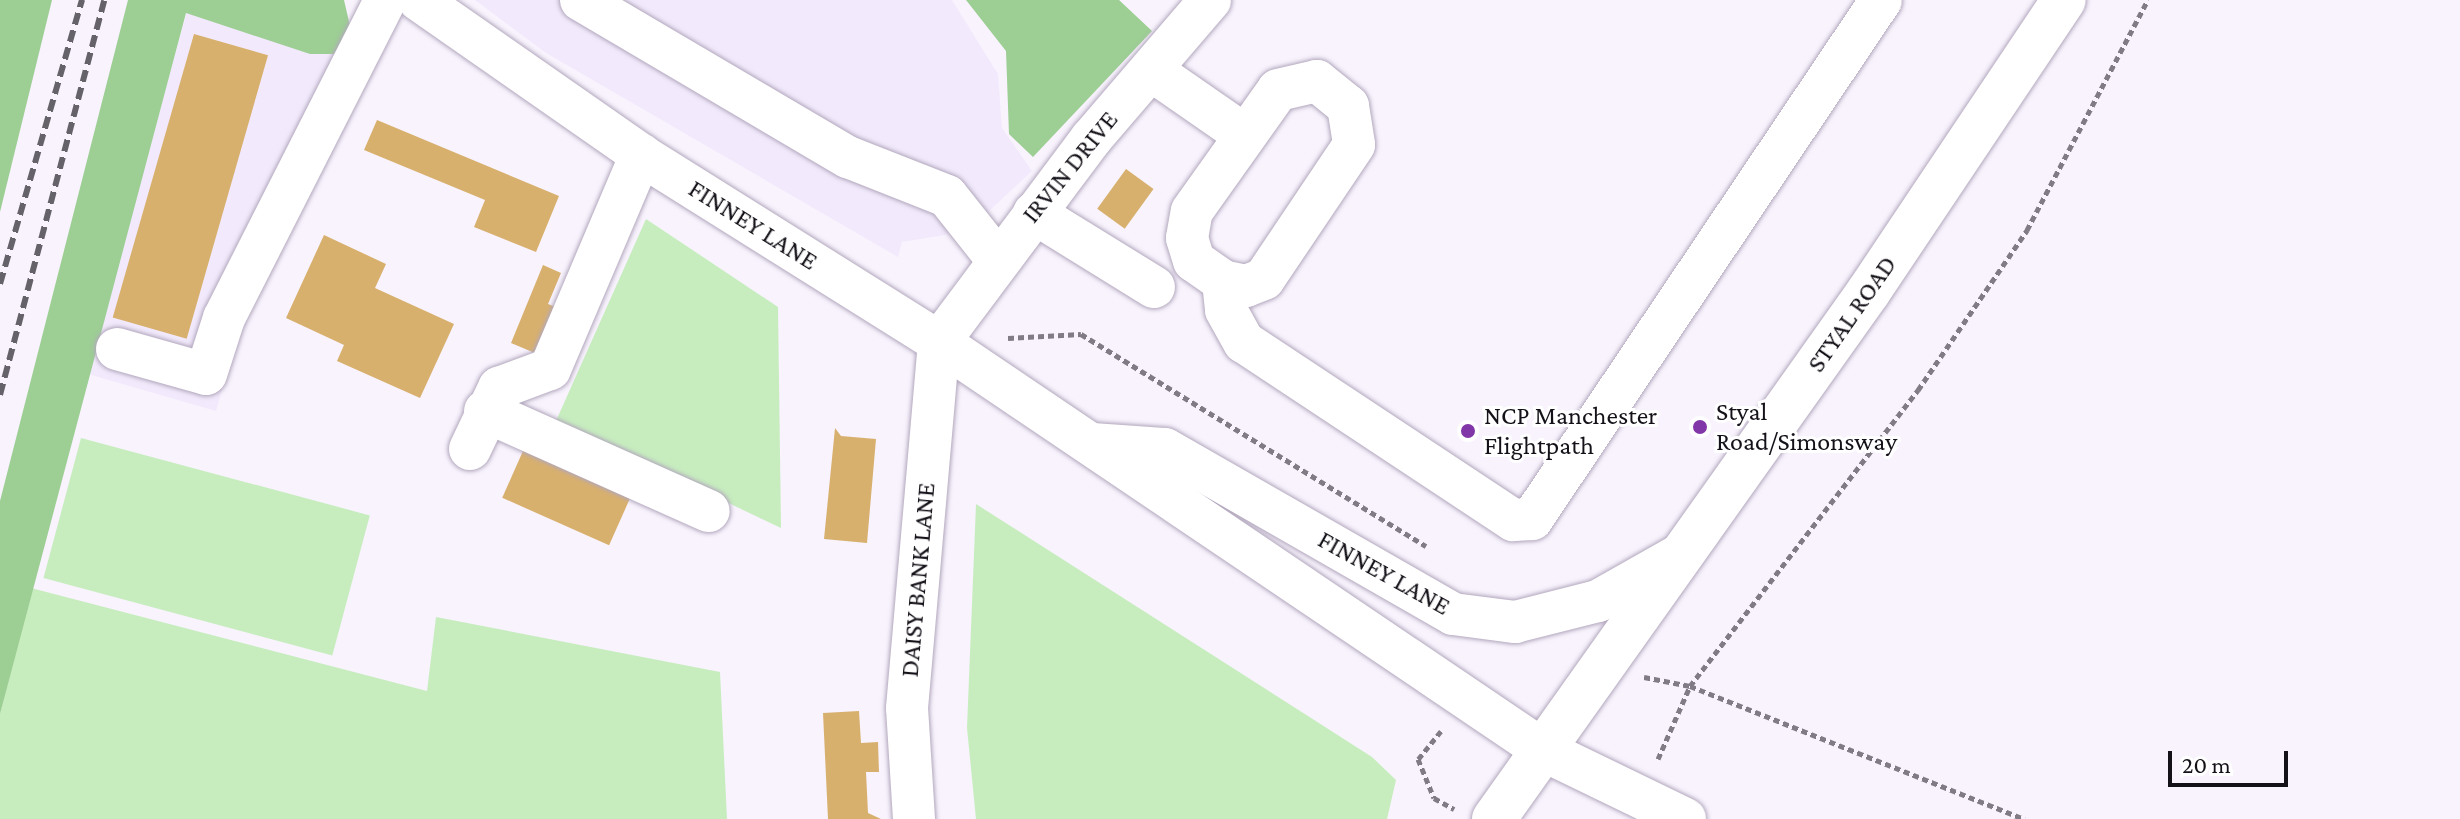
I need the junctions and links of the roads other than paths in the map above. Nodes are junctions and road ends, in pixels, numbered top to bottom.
1 (385, 0) edge
2 (419, 0) edge
3 (581, 0) edge
4 (1210, 0) edge
5 (1881, 0) edge
6 (2064, 0) edge
7 (1151, 70) junction
8 (1245, 135) junction
9 (641, 155) junction
10 (1034, 213) junction
11 (997, 259) junction
12 (1223, 281) junction
13 (1154, 287) dead end
14 (939, 342) junction
15 (117, 349) dead end
16 (1091, 444) junction
17 (709, 511) dead end
18 (1683, 553) junction
19 (1543, 750) junction
20 (914, 819) edge
21 (1494, 819) edge
22 (1685, 819) edge

1 - 15 street
2 - 9 street, FINNEY LANE
3 - 11 street
4 - 7 street, IRVIN DRIVE
5 - 12 street
6 - 18 main road, STYAL ROAD
7 - 8 street
7 - 10 street, IRVIN DRIVE
8 - 12 street
8 - 12 street
9 - 14 street, FINNEY LANE
9 - 17 street
10 - 11 street, IRVIN DRIVE
10 - 13 street
11 - 14 street, IRVIN DRIVE
14 - 16 street, FINNEY LANE
14 - 20 street, DAISY BANK LANE
16 - 18 street, FINNEY LANE
16 - 19 street, FINNEY LANE
18 - 19 main road, STYAL ROAD
19 - 21 main road, STYAL ROAD
19 - 22 street, FINNEY LANE

